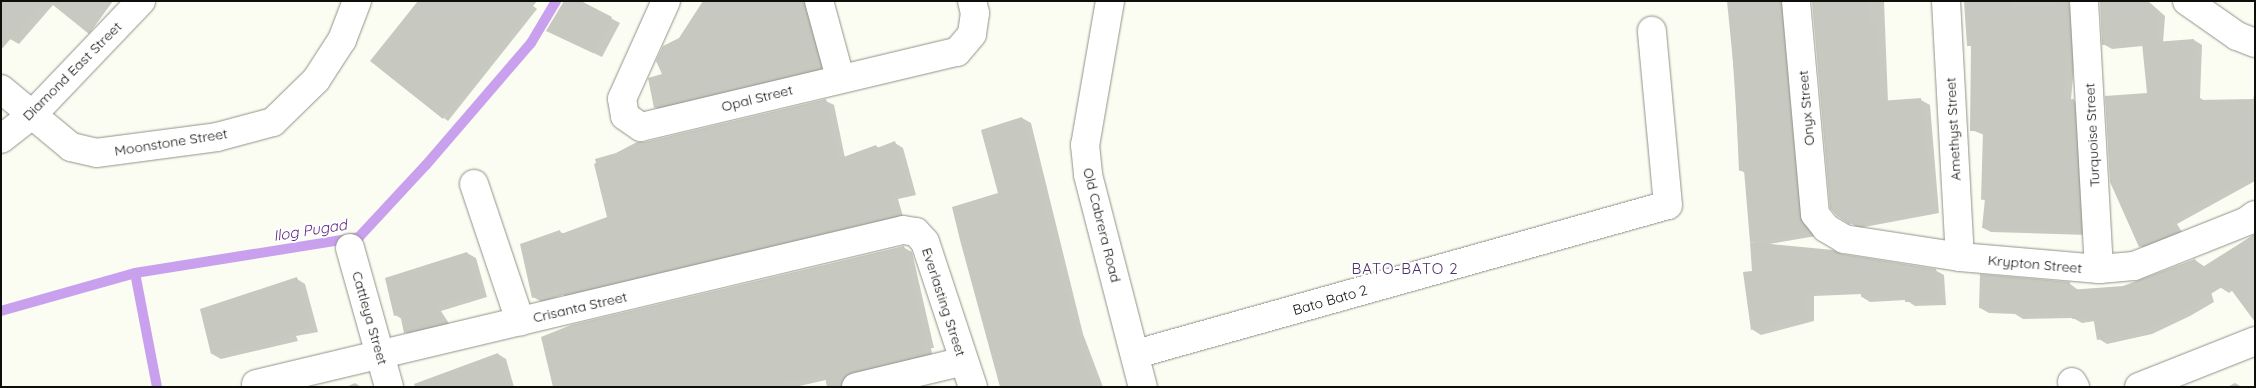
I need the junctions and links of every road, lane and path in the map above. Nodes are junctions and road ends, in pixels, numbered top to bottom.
1 (141, 1) edge
2 (356, 1) edge
3 (666, 1) edge
4 (819, 1) edge
5 (972, 1) edge
6 (1110, 1) edge
7 (1796, 1) edge
8 (1946, 1) edge
9 (2084, 1) edge
10 (2186, 1) edge
11 (1652, 31) dead end
12 (2255, 43) edge
13 (840, 78) junction
14 (1, 89) edge
15 (32, 114) junction
16 (1, 139) edge
17 (474, 184) dead end
18 (1815, 214) joint
19 (2255, 215) edge
20 (904, 230) joint
21 (350, 248) dead end
22 (1960, 257) junction
23 (2099, 269) junction
24 (520, 321) junction
25 (2255, 341) edge
26 (380, 354) junction
27 (1136, 354) junction
28 (964, 360) junction
29 (256, 384) dead end
30 (389, 387) edge
31 (856, 387) edge
32 (973, 387) edge
33 (1143, 387) edge
34 (2139, 387) edge

1 - 15 street, Diamond East Street
2 - 15 street, Moonstone Street
3 - 13 street, Opal Street
4 - 13 street
5 - 13 street, Opal Street
6 - 27 street, Old Cabrera Road
7 - 18 street, Onyx Street
8 - 22 street, Amethyst Street
9 - 23 street, Turquoise Street
10 - 12 street
11 - 27 street, Bato Bato 2
14 - 15 street, Moonstone Street
15 - 16 street, Diamond East Street
17 - 24 street
18 - 22 street, Krypton Street
19 - 23 street, Krypton Street
20 - 24 street, Crisanta Street
20 - 28 street, Everlasting Street
21 - 26 street, Cattleya Street
22 - 23 street, Krypton Street
24 - 26 street, Crisanta Street
25 - 34 street
26 - 29 street, Crisanta Street
26 - 30 street, Cattleya Street
27 - 33 street, Old Cabrera Road
28 - 31 street
28 - 32 street, Everlasting Street

